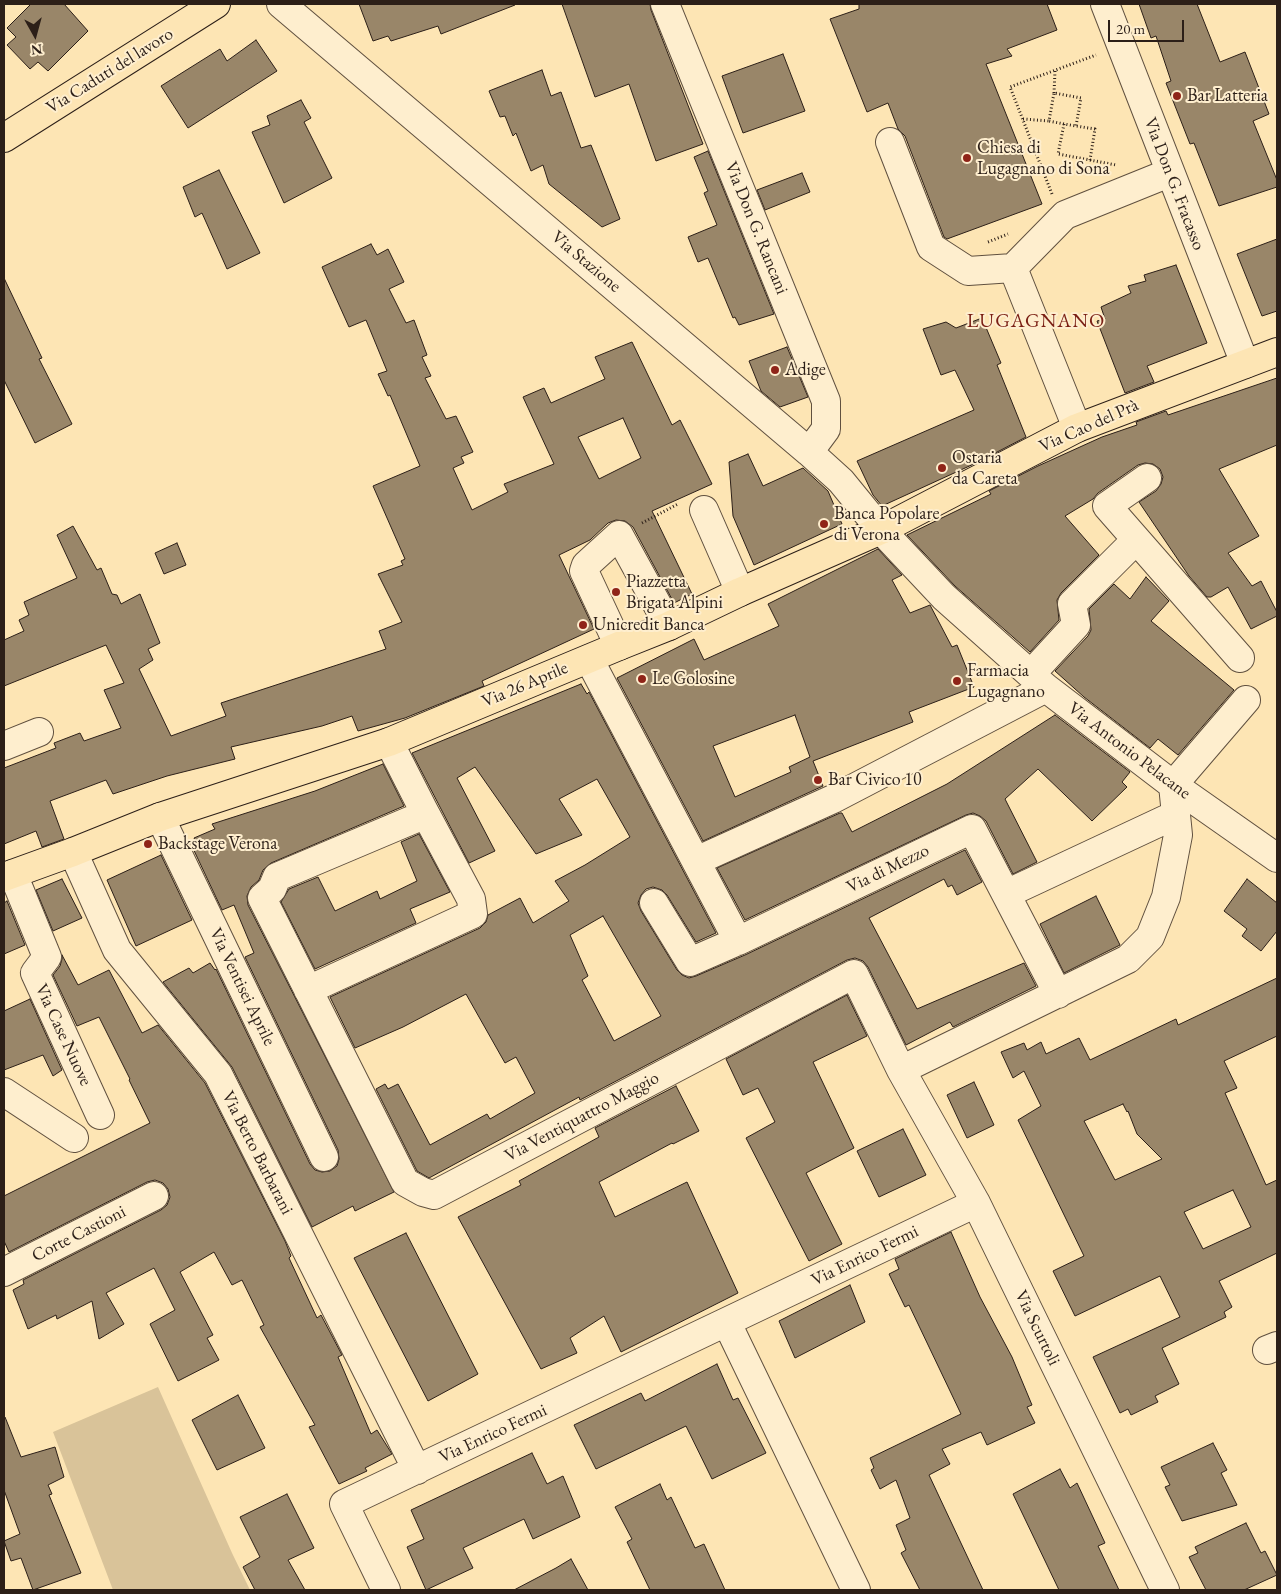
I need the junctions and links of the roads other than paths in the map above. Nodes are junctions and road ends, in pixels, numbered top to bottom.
1 (216, 4) edge
2 (281, 4) edge
3 (664, 4) edge
4 (1105, 4) edge
5 (4, 138) edge
6 (890, 142) dead end
7 (1170, 173) junction
8 (1013, 268) junction
9 (1277, 352) edge
10 (1245, 364) junction
11 (1077, 428) junction
12 (810, 452) junction
13 (1147, 478) dead end
14 (704, 510) road end
15 (881, 530) junction
16 (1136, 540) junction
17 (740, 592) junction
18 (670, 626) junction
19 (619, 646) junction
20 (1240, 658) dead end
21 (589, 659) junction
22 (1038, 681) junction
23 (1246, 700) dead end
24 (39, 732) dead end
25 (389, 742) junction
26 (4, 746) edge
27 (1173, 785) junction
28 (423, 809) junction
29 (1176, 816) junction
30 (160, 817) junction
31 (74, 852) junction
32 (1277, 858) edge
33 (696, 862) junction
34 (8, 876) edge
35 (1006, 894) junction
36 (654, 903) dead end
37 (738, 941) junction
38 (308, 990) junction
39 (1058, 994) junction
40 (901, 1070) junction
41 (4, 1092) edge
42 (100, 1115) dead end
43 (74, 1138) dead end
44 (324, 1157) dead end
45 (154, 1196) dead end
46 (976, 1203) junction
47 (4, 1272) edge
48 (727, 1323) junction
49 (417, 1470) junction
50 (386, 1590) edge
51 (856, 1590) edge
52 (1165, 1590) edge

1 - 5 main road, Via Caduti del lavoro
2 - 12 street, Via Stazione
3 - 12 street, Via Don G. Rancani
4 - 7 street, Via Don G. Fracasso
6 - 8 street
7 - 8 street
7 - 10 street, Via Don G. Fracasso
8 - 11 street
9 - 10 main road, Via Cao del Prà
10 - 11 main road, Via Cao del Prà
11 - 15 main road, Via Cao del Prà
12 - 15 street, Via Stazione
13 - 16 street
14 - 17 street
15 - 17 main road, Via 26 Aprile
15 - 22 street, Via Antonio Pelacane
16 - 20 street
16 - 22 street
17 - 18 main road, Via 26 Aprile
18 - 19 main road, Via 26 Aprile
18 - 19 street
19 - 21 main road, Via 26 Aprile
21 - 25 main road, Via 26 Aprile
21 - 33 street
22 - 27 street, Via Antonio Pelacane
22 - 33 street
23 - 27 street
24 - 26 street
25 - 28 street
25 - 30 main road, Via 26 Aprile
27 - 29 street
27 - 32 street, Via Antonio Pelacane
28 - 38 street, Via Ventiquattro Maggio
28 - 38 street
29 - 35 street
29 - 39 street
30 - 31 main road, Via Case Nuove
30 - 44 street, Via Ventisei Aprile
31 - 34 main road, Via Case Nuove
31 - 49 street, Via Berto Barbarani
33 - 37 street
34 - 42 street, Via Case Nuove
35 - 37 street, Via di Mezzo
35 - 39 street, Via di Mezzo
36 - 37 street, Via di Mezzo
38 - 40 street, Via Ventiquattro Maggio
39 - 40 street
40 - 46 street, Via Scurtoli
41 - 43 street
45 - 47 street, Corte Castioni
46 - 48 street, Via Enrico Fermi
46 - 52 street, Via Scurtoli
48 - 49 street, Via Enrico Fermi
48 - 51 street
49 - 50 street, Via Enrico Fermi

